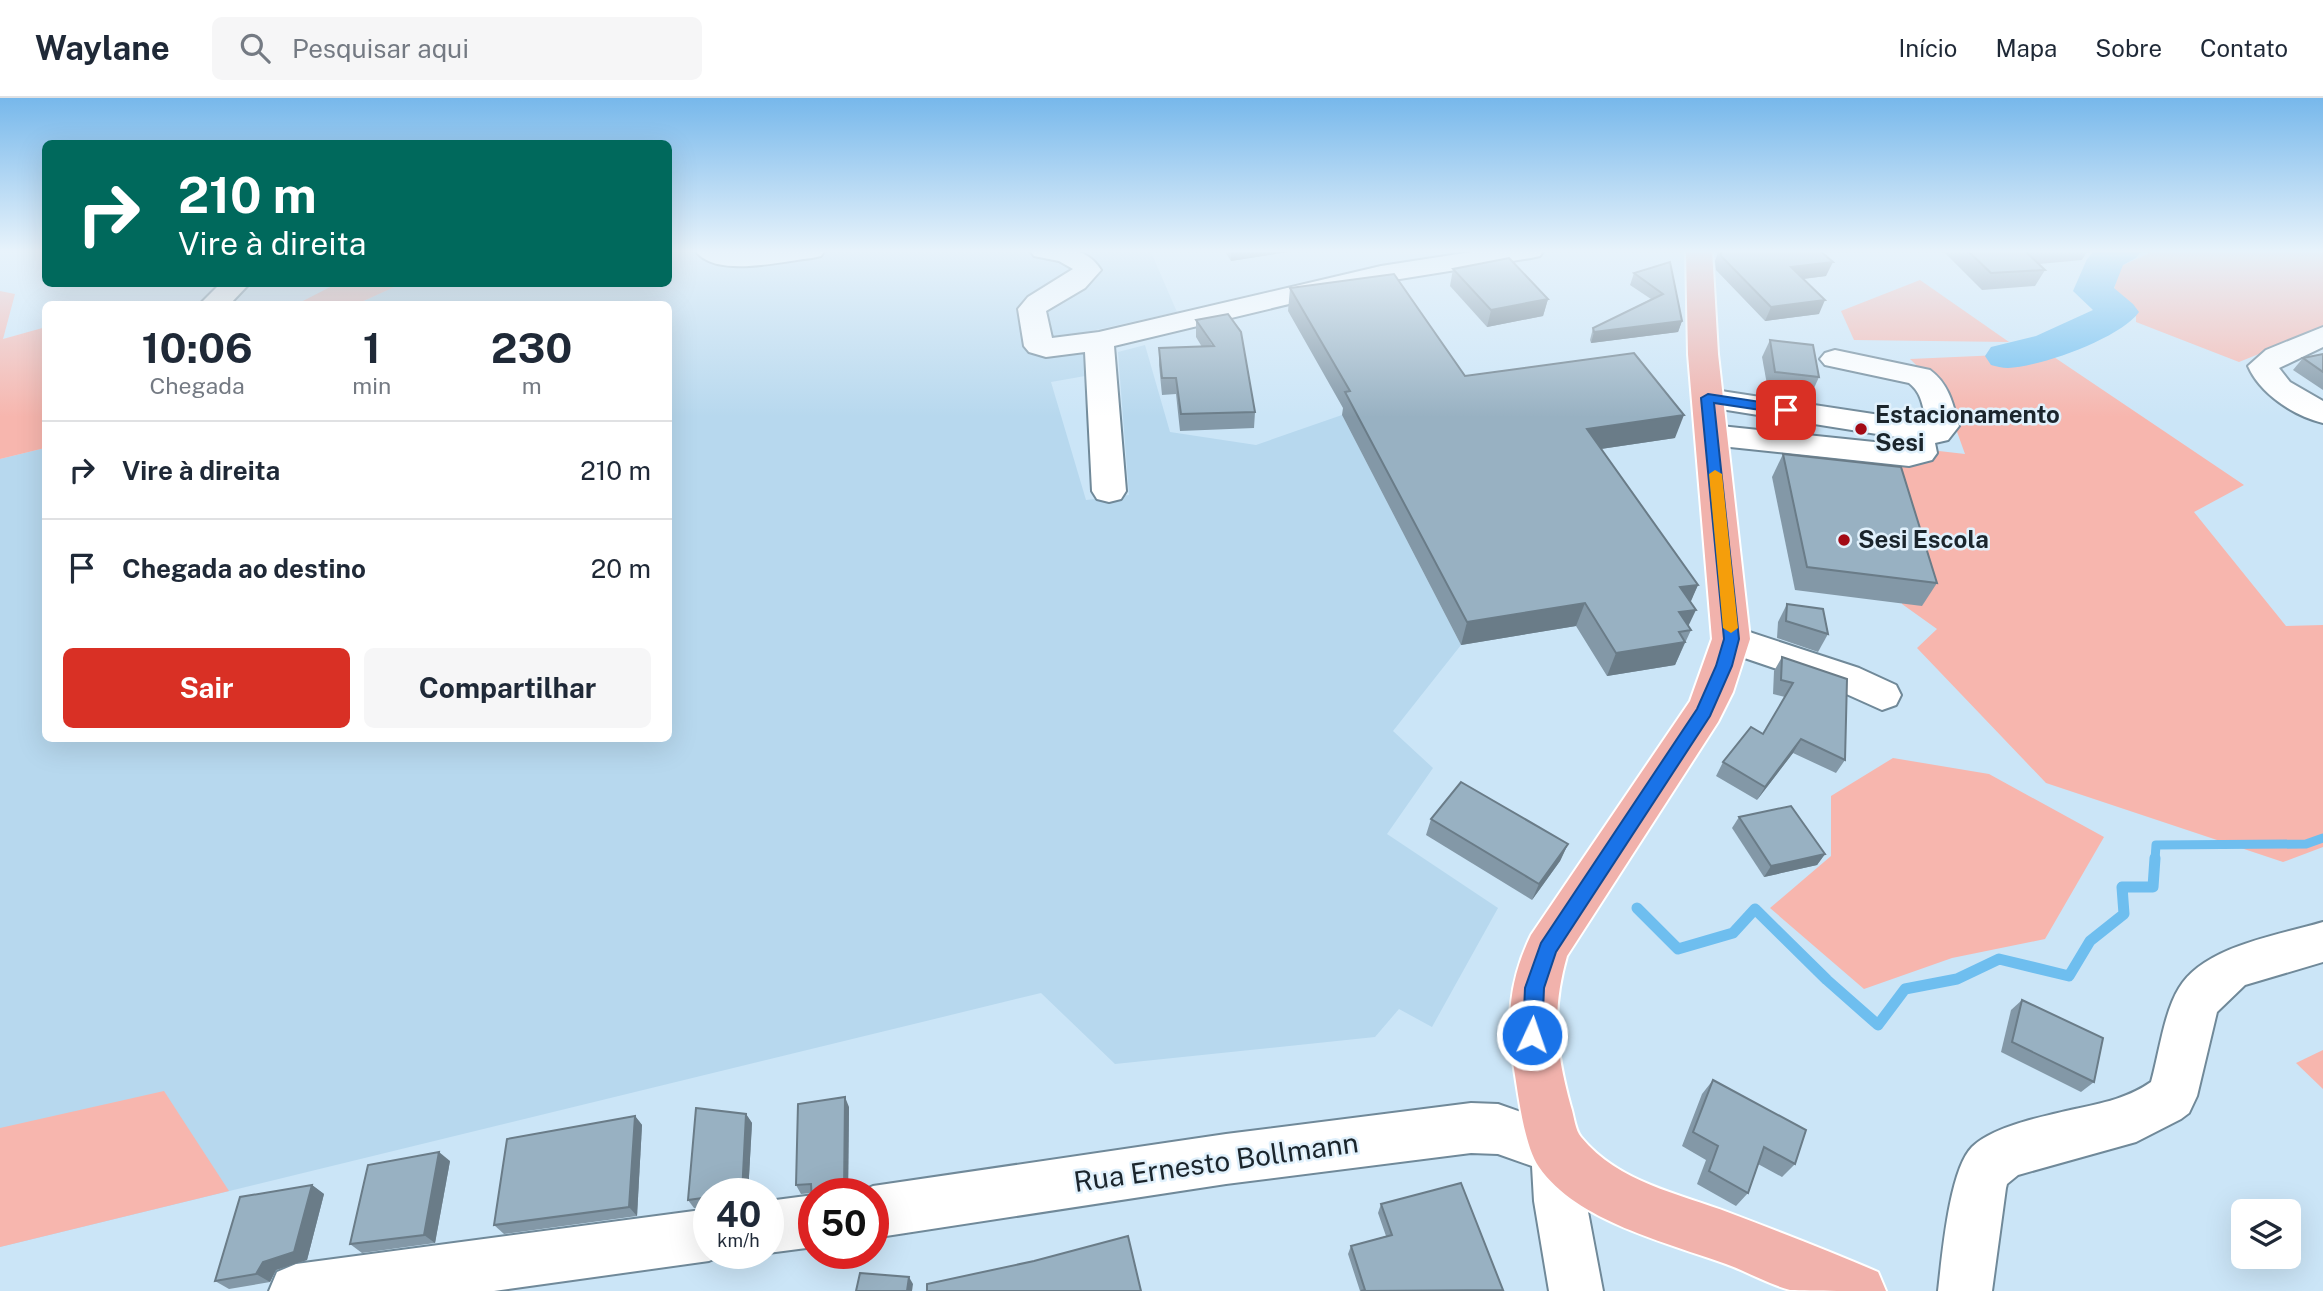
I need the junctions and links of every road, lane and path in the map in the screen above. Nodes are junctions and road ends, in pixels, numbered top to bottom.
1 (1035, 306) edge
2 (1248, 306) edge
3 (1701, 306) edge
4 (2323, 336) edge
5 (1099, 341) junction
6 (1835, 359) dead end
7 (2323, 414) edge
8 (1709, 416) junction
9 (1109, 491) dead end
10 (1731, 639) junction
11 (1882, 695) dead end
12 (2323, 942) edge
13 (1557, 1149) junction
14 (889, 1210) edge
15 (693, 1237) edge
16 (296, 1291) edge
17 (1576, 1291) edge
18 (1858, 1291) edge
19 (1965, 1291) edge

1 - 5 street
2 - 5 street
3 - 8 main road
4 - 7 street
5 - 9 street
6 - 8 street
8 - 10 main road
10 - 11 street
10 - 13 main road
12 - 19 street
13 - 14 street, Rua Ernesto Bollmann
13 - 17 street
13 - 18 main road
15 - 16 street

